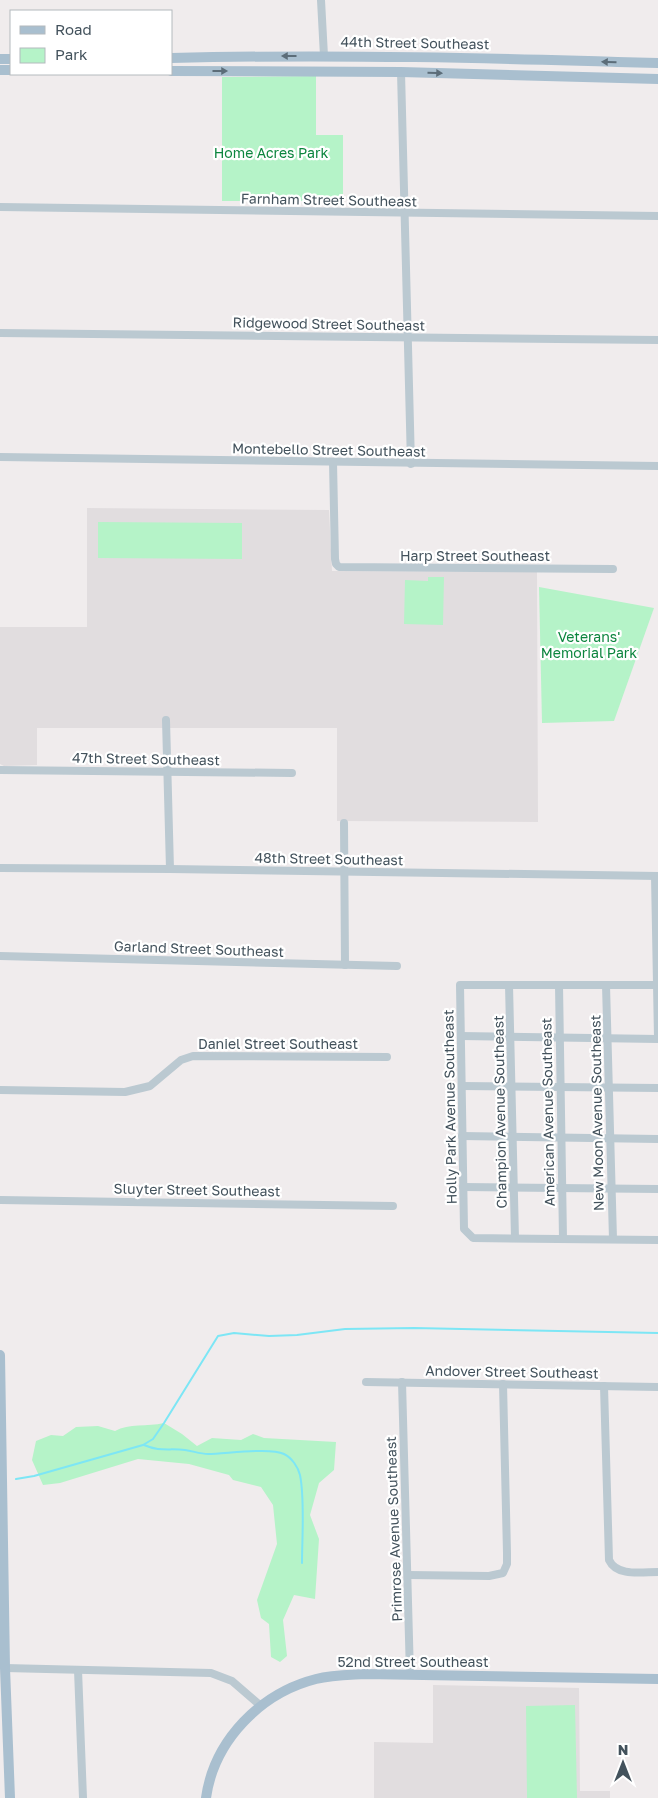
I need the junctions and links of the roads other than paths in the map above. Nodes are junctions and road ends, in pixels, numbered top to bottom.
1 (321, 0) edge
2 (324, 56) junction
3 (386, 56) junction
4 (417, 56) junction
5 (172, 58) edge
6 (658, 63) edge
7 (172, 71) edge
8 (371, 72) junction
9 (402, 72) junction
10 (658, 80) edge
11 (0, 207) edge
12 (404, 213) junction
13 (658, 216) edge
14 (0, 333) edge
15 (407, 337) junction
16 (658, 340) edge
17 (0, 457) edge
18 (333, 462) junction
19 (411, 464) junction
20 (658, 466) edge
21 (613, 569) dead end
22 (166, 720) dead end
23 (0, 770) edge
24 (167, 772) junction
25 (292, 773) dead end
26 (344, 823) dead end
27 (0, 868) edge
28 (170, 869) junction
29 (343, 872) junction
30 (656, 876) edge
31 (0, 956) edge
32 (345, 965) junction
33 (397, 966) dead end
34 (509, 985) junction
35 (559, 985) junction
36 (606, 985) junction
37 (657, 985) edge
38 (461, 1036) junction
39 (510, 1037) junction
40 (559, 1038) junction
41 (608, 1038) junction
42 (658, 1039) edge
43 (387, 1057) dead end
44 (462, 1086) junction
45 (512, 1086) junction
46 (560, 1087) junction
47 (609, 1088) junction
48 (658, 1088) edge
49 (0, 1090) edge
50 (462, 1136) junction
51 (513, 1137) junction
52 (561, 1137) junction
53 (610, 1138) junction
54 (658, 1138) edge
55 (463, 1187) junction
56 (514, 1188) junction
57 (562, 1188) junction
58 (611, 1188) junction
59 (658, 1189) edge
60 (0, 1200) edge
61 (393, 1206) dead end
62 (515, 1238) junction
63 (563, 1239) junction
64 (612, 1239) junction
65 (658, 1240) edge
66 (0, 1355) edge
67 (366, 1382) dead end
68 (402, 1382) junction
69 (503, 1384) junction
70 (604, 1386) junction
71 (658, 1387) edge
72 (658, 1572) edge
73 (408, 1575) junction
74 (6, 1668) junction
75 (78, 1670) junction
76 (410, 1675) junction
77 (658, 1678) edge
78 (261, 1706) junction
79 (10, 1798) edge
80 (82, 1798) edge
81 (206, 1798) edge

1 - 2 street
2 - 3 main road, 44th Street Southeast
2 -> 5 main road, 44th Street Southeast
3 - 4 main road, 44th Street Southeast
3 - 8 main road
6 -> 4 main road, 44th Street Southeast
4 - 9 main road
7 -> 8 main road
8 - 9 main road
9 -> 10 main road
9 - 12 street
11 - 12 street, Farnham Street Southeast
12 - 13 street, Farnham Street Southeast
12 - 15 street
14 - 15 street, Ridgewood Street Southeast
15 - 16 street, Ridgewood Street Southeast
15 - 19 street
17 - 18 street, Montebello Street Southeast
18 - 19 street, Montebello Street Southeast
18 - 21 street, Harp Street Southeast
19 - 20 street, Montebello Street Southeast
22 - 24 street
23 - 24 street, 47th Street Southeast
24 - 25 street, 47th Street Southeast
24 - 28 street
26 - 29 street
27 - 28 street, 48th Street Southeast
28 - 29 street, 48th Street Southeast
29 - 30 street, 48th Street Southeast
29 - 32 street
30 - 37 street
31 - 32 street, Garland Street Southeast
32 - 33 street, Garland Street Southeast
34 - 35 street
34 - 38 street, Holly Park Avenue Southeast
34 - 39 street, Champion Avenue Southeast
35 - 36 street
35 - 40 street, American Avenue Southeast
36 - 37 street
36 - 41 street, New Moon Avenue Southeast
37 - 42 street
38 - 39 street
38 - 44 street, Holly Park Avenue Southeast
39 - 40 street
39 - 45 street, Champion Avenue Southeast
40 - 41 street
40 - 46 street, American Avenue Southeast
41 - 42 street
41 - 47 street, New Moon Avenue Southeast
43 - 49 street, Daniel Street Southeast
44 - 45 street
44 - 50 street, Holly Park Avenue Southeast
45 - 46 street
45 - 51 street, Champion Avenue Southeast
46 - 47 street
46 - 52 street, American Avenue Southeast
47 - 48 street
47 - 53 street, New Moon Avenue Southeast
50 - 51 street
50 - 55 street, Holly Park Avenue Southeast
51 - 52 street
51 - 56 street, Champion Avenue Southeast
52 - 53 street
52 - 57 street, American Avenue Southeast
53 - 54 street
53 - 58 street, New Moon Avenue Southeast
55 - 56 street
55 - 62 street, Holly Park Avenue Southeast
56 - 57 street
56 - 62 street, Champion Avenue Southeast
57 - 58 street
57 - 63 street, American Avenue Southeast
58 - 59 street
58 - 64 street, New Moon Avenue Southeast
60 - 61 street, Sluyter Street Southeast
62 - 63 street
63 - 64 street
64 - 65 street
66 - 74 main road
67 - 68 street, Andover Street Southeast
68 - 69 street, Andover Street Southeast
68 - 73 street, Primrose Avenue Southeast
69 - 70 street, Andover Street Southeast
69 - 73 street
70 - 71 street, Andover Street Southeast
70 - 72 street
73 - 76 street, Primrose Avenue Southeast
74 - 75 street
74 - 79 main road
75 - 78 street
75 - 80 street
76 - 77 main road, 52nd Street Southeast
76 - 78 main road, 52nd Street Southeast
78 - 81 main road, 52nd Street Southeast

